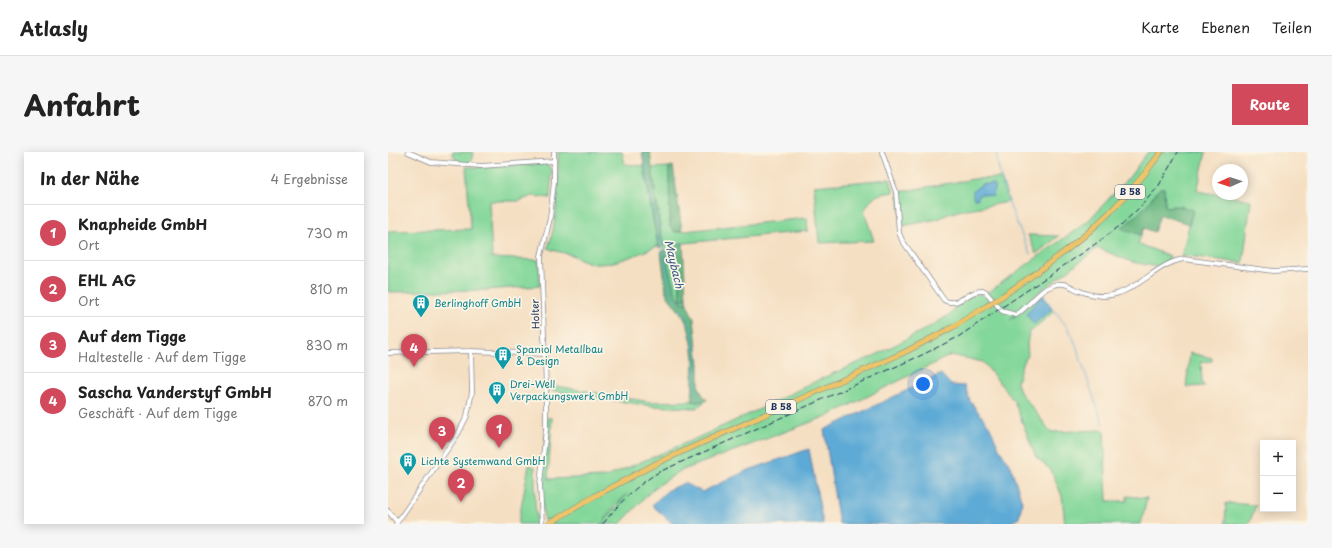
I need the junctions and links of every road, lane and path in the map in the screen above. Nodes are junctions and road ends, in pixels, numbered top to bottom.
1 (408, 152) edge
2 (554, 152) edge
3 (882, 152) edge
4 (1161, 152) edge
5 (554, 161) junction
6 (1308, 269) edge
7 (471, 351) junction
8 (388, 353) edge
9 (545, 354) junction
10 (388, 511) edge
11 (396, 523) edge
12 (542, 524) edge
13 (548, 524) edge

1 - 5 street
2 - 5 street, Holter
3 - 6 street
4 - 13 main road, B 58, bridge
5 - 9 street, Holter
7 - 8 street
7 - 9 street
7 - 11 street
9 - 12 street, Holter
10 - 11 street

